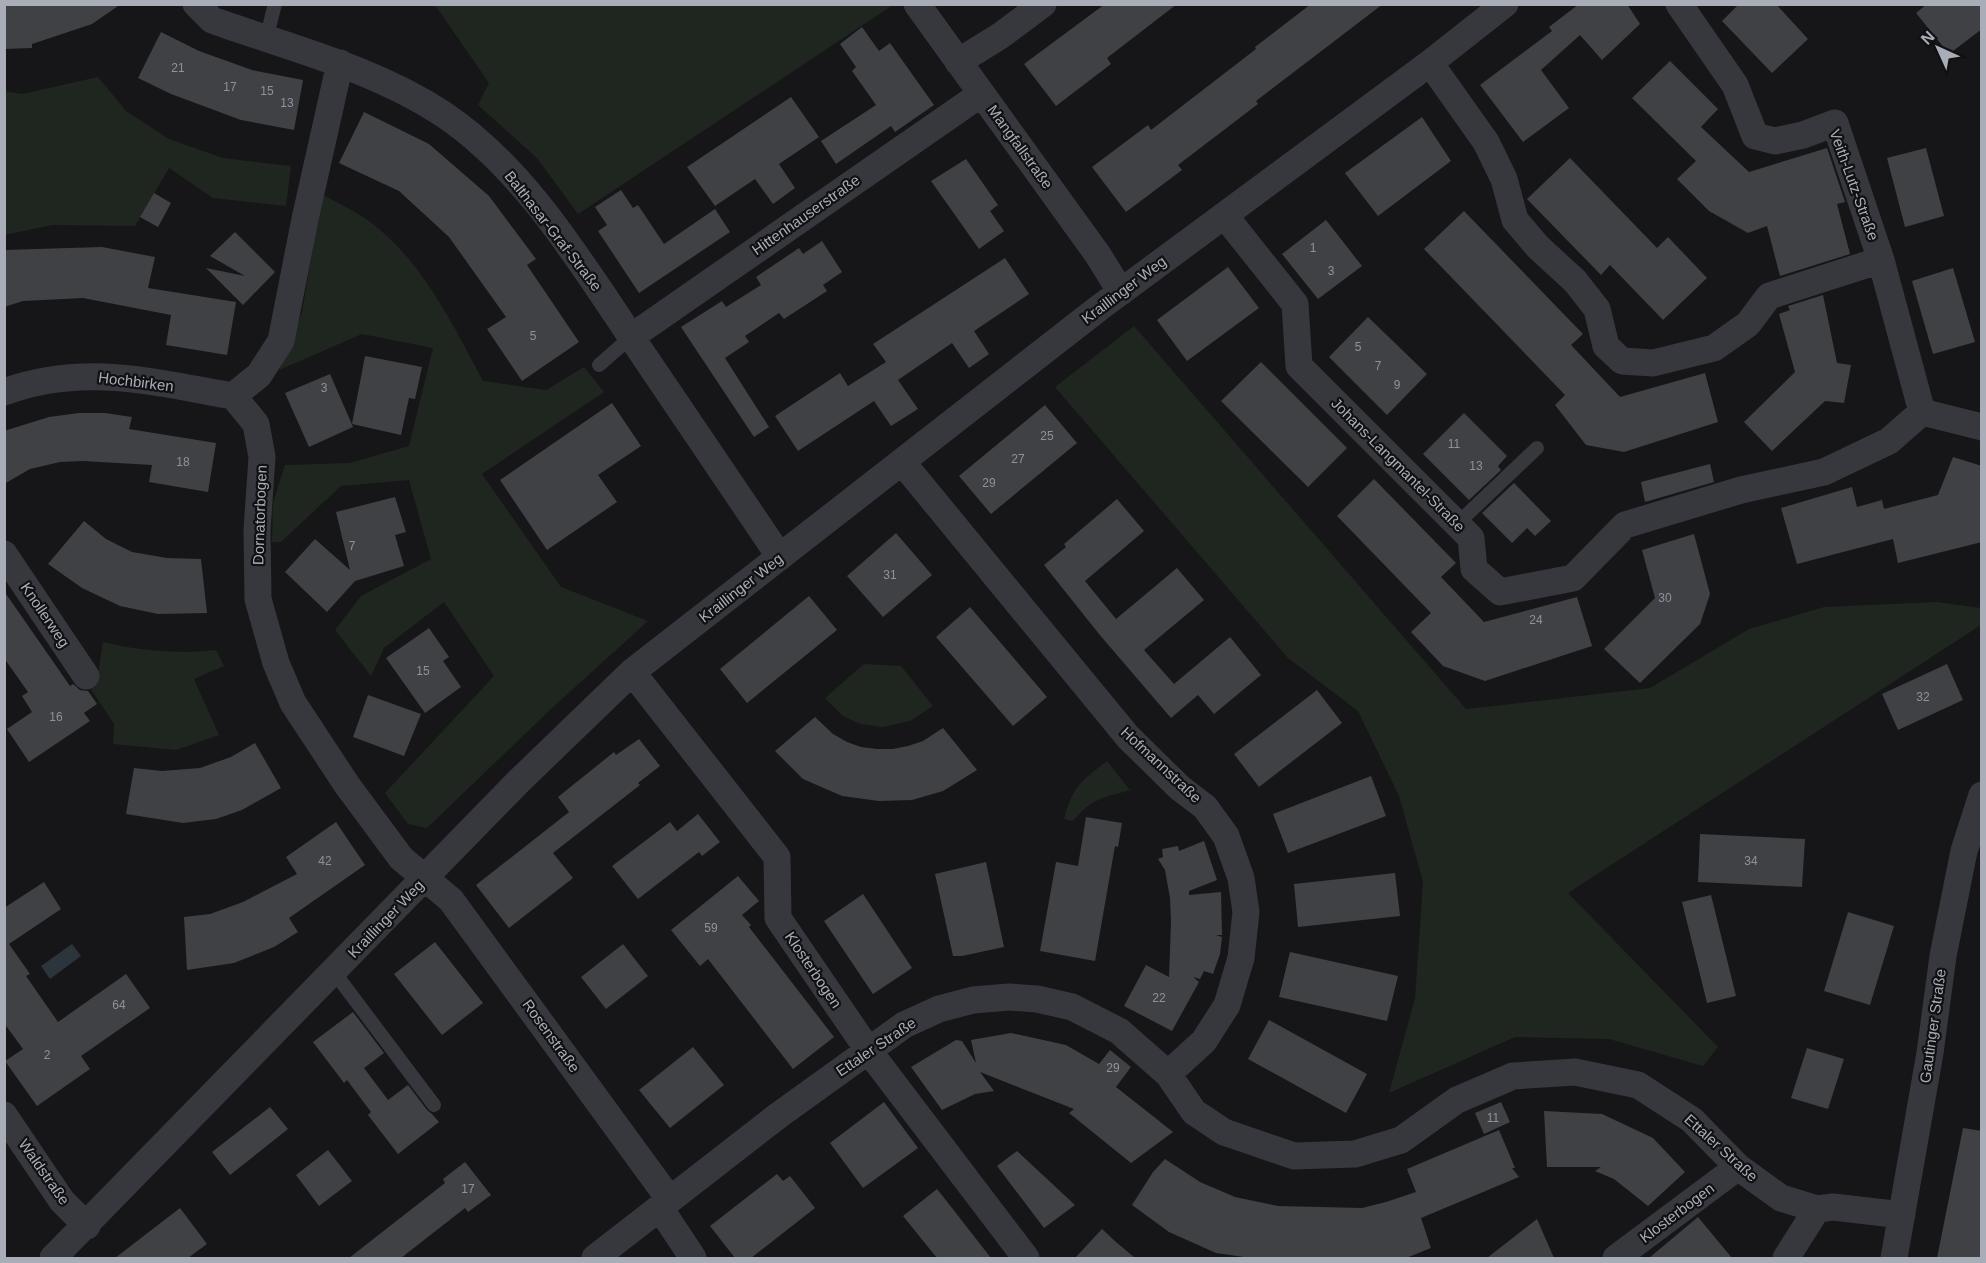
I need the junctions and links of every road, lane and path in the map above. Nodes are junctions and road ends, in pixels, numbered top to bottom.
1 (196, 4) edge
2 (275, 4) edge
3 (917, 4) edge
4 (1043, 4) edge
5 (1679, 4) edge
6 (1500, 6) edge
7 (266, 39) junction
8 (958, 62) junction
9 (340, 63) junction
10 (1430, 63) junction
11 (981, 94) junction
12 (1225, 216) junction
13 (1881, 260) junction
14 (1120, 292) junction
15 (631, 337) junction
16 (599, 365) dead end
17 (4, 392) edge
18 (233, 396) junction
19 (1922, 412) junction
20 (1982, 427) edge
21 (1537, 448) dead end
22 (902, 462) junction
23 (1457, 524) junction
24 (4, 554) edge
25 (780, 557) junction
26 (632, 672) junction
27 (86, 676) dead end
28 (1982, 795) edge
29 (424, 879) junction
30 (334, 972) junction
31 (868, 1050) junction
32 (1168, 1074) junction
33 (434, 1105) dead end
34 (4, 1115) edge
35 (1738, 1167) junction
36 (665, 1204) junction
37 (1817, 1209) junction
38 (1902, 1215) junction
39 (87, 1226) junction
40 (53, 1258) edge
41 (595, 1258) edge
42 (693, 1258) edge
43 (1026, 1258) edge
44 (1616, 1258) edge
45 (1786, 1258) edge
46 (1894, 1258) edge

1 - 7 street, Balthasar-Graf-Straße
2 - 7 lane
3 - 8 street, Mangfallstraße
4 - 8 street
5 - 13 street, Veith-Lutz-Straße
6 - 10 street, Kraillinger Weg
7 - 9 street, Balthasar-Graf-Straße
8 - 11 street, Mangfallstraße
9 - 15 street, Balthasar-Graf-Straße
9 - 18 street
10 - 12 street, Kraillinger Weg
10 - 13 street
11 - 14 street, Mangfallstraße
11 - 15 street, Hittenhauserstraße
12 - 14 street, Kraillinger Weg
12 - 23 street, Johans-Langmantel-Straße
13 - 19 street, Veith-Lutz-Straße
14 - 22 street, Kraillinger Weg
15 - 16 lane
15 - 25 street, Balthasar-Graf-Straße
17 - 18 street, Hochbirken
18 - 29 street, Dornatorbogen
19 - 20 street
19 - 23 street, Johans-Langmantel-Straße
21 - 23 lane
22 - 25 street, Kraillinger Weg
22 - 32 street, Hofmannstraße
24 - 27 street, Knollerweg
25 - 26 street, Kraillinger Weg
26 - 29 street, Kraillinger Weg
26 - 31 street, Klosterbogen
28 - 38 street, Gautinger Straße
29 - 30 street, Kraillinger Weg
29 - 36 street, Rosenstraße
30 - 33 lane
30 - 39 street, Kraillinger Weg
31 - 32 street, Ettaler Straße
31 - 36 street, Ettaler Straße
31 - 43 street, Klosterbogen
32 - 35 street, Ettaler Straße
34 - 39 street, Waldstraße
35 - 37 street, Ettaler Straße
35 - 44 street, Klosterbogen
36 - 41 street, Ettaler Straße
36 - 42 street, Rosenstraße
37 - 38 street, Ettaler Straße
37 - 45 street
38 - 46 street, Gautinger Straße
39 - 40 street, Kraillinger Weg

